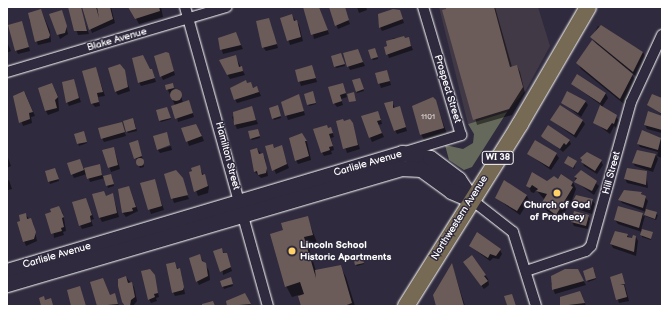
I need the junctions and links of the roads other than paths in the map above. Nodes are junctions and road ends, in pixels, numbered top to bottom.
1 (185, 7) edge
2 (227, 7) edge
3 (423, 7) edge
4 (588, 7) edge
5 (188, 18) junction
6 (662, 35) edge
7 (7, 72) edge
8 (402, 153) junction
9 (472, 200) junction
10 (240, 209) junction
11 (526, 271) junction
12 (12, 276) edge
13 (268, 306) edge
14 (406, 306) edge
15 (536, 306) edge

1 - 5 street, Hamilton Street
2 - 5 street, Blake Avenue
3 - 8 street, Prospect Street
4 - 9 main road, Northwestern Avenue / WI 38
5 - 7 street, Blake Avenue
5 - 10 street, Hamilton Street
6 - 11 street, Hill Street
8 - 9 street, Carlisle Avenue
8 - 10 street, Carlisle Avenue
9 - 10 street, Carlisle Avenue
9 - 11 street
9 - 14 main road, Northwestern Avenue / WI 38
10 - 12 street, Carlisle Avenue
10 - 13 street, Hamilton Street
11 - 15 street

